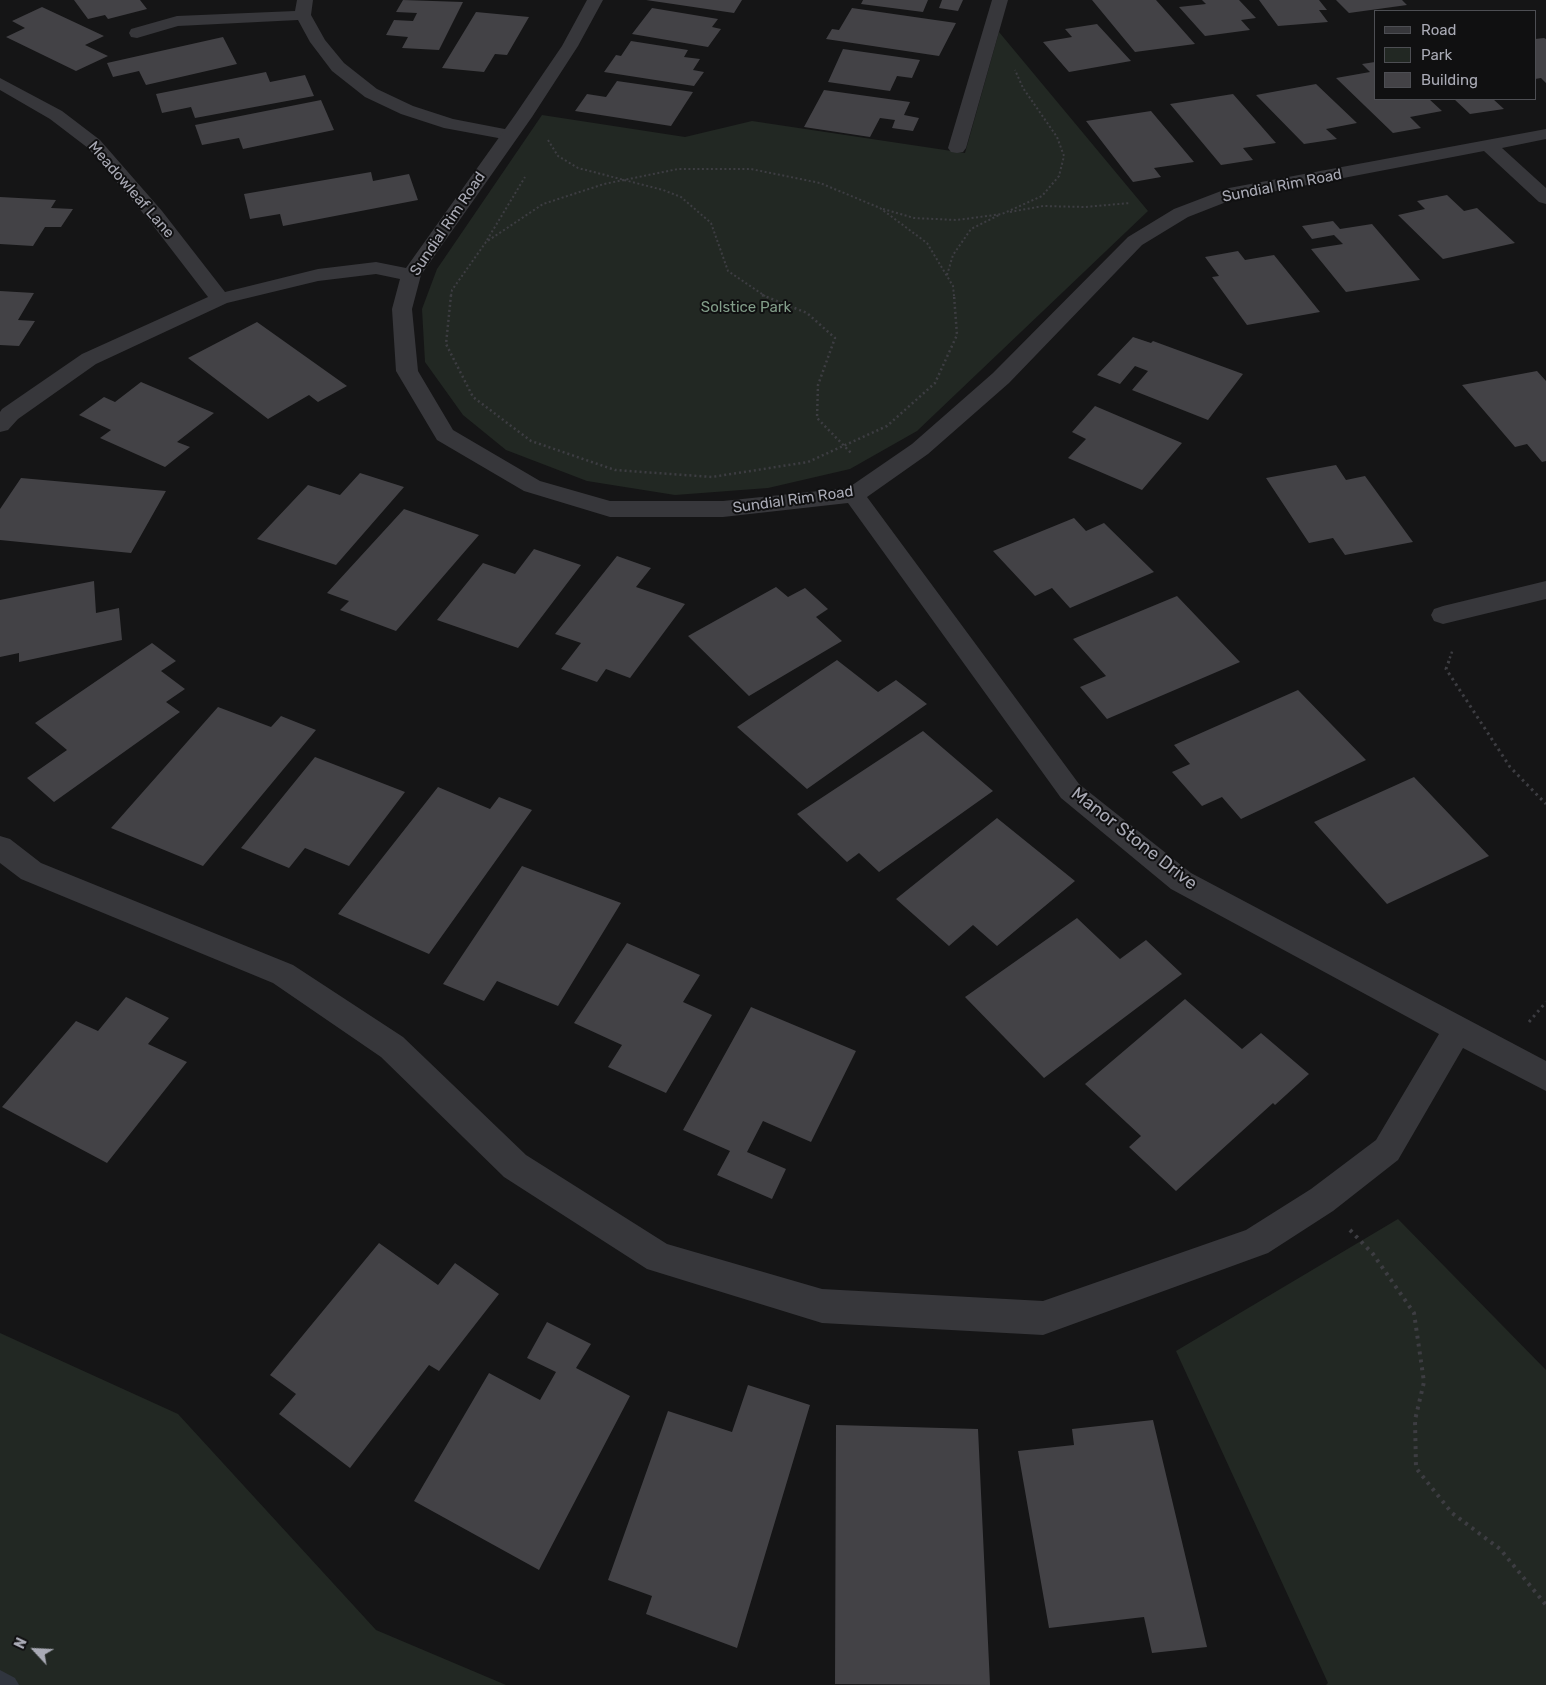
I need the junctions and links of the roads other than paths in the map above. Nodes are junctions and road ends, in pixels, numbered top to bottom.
1 (595, 0) edge
2 (1000, 0) edge
3 (304, 7) edge
4 (137, 33) dead end
5 (0, 83) edge
6 (1546, 134) edge
7 (510, 135) junction
8 (1487, 144) junction
9 (957, 148) dead end
10 (1546, 198) edge
11 (411, 275) junction
12 (220, 299) junction
13 (0, 425) edge
14 (854, 495) junction
15 (1546, 590) edge
16 (1443, 615) road end
17 (0, 847) edge
18 (1457, 1030) junction
19 (1546, 1077) edge

1 - 7 street, Sundial Rim Road
2 - 9 street
3 - 4 street
3 - 7 street
5 - 12 street, Meadowleaf Lane
6 - 8 street, Sundial Rim Road
7 - 11 street, Sundial Rim Road
8 - 10 street
8 - 14 street, Sundial Rim Road
11 - 12 street
11 - 14 street, Sundial Rim Road
12 - 13 street
14 - 18 street, Manor Stone Drive
15 - 16 street
17 - 18 street
18 - 19 street, Manor Stone Drive

